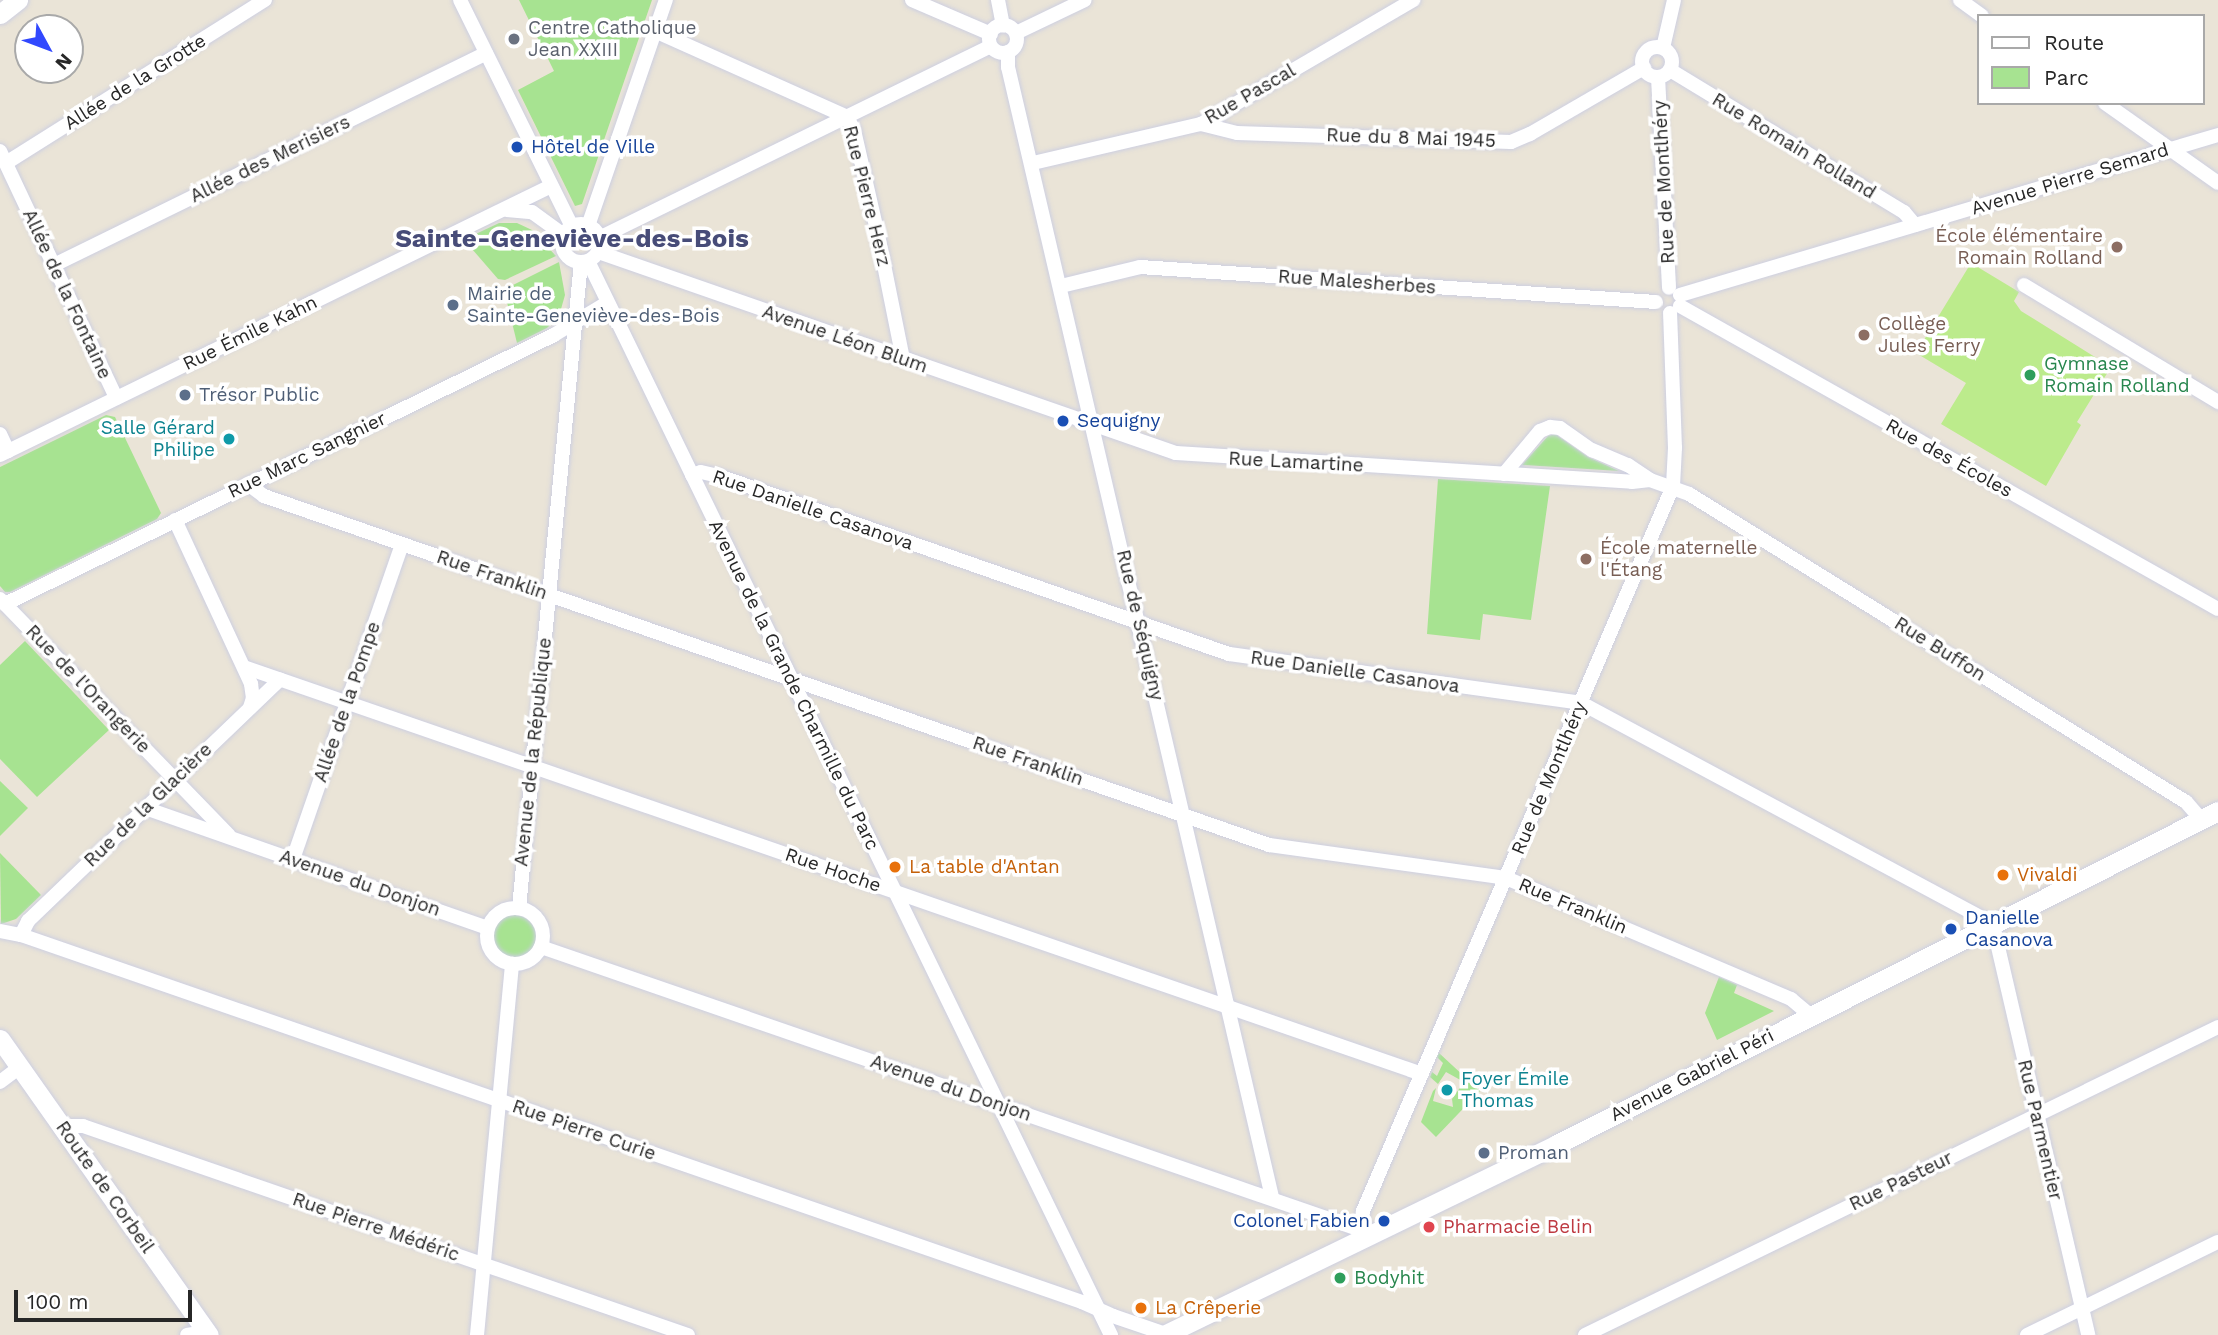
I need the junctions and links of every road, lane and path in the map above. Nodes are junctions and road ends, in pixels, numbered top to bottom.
1 (18, 0) edge
2 (265, 0) edge
3 (460, 0) edge
4 (666, 0) edge
5 (912, 0) edge
6 (998, 0) edge
7 (1085, 0) edge
8 (1413, 0) edge
9 (1674, 0) edge
10 (1960, 0) edge
11 (0, 14) edge
12 (1979, 14) edge
13 (655, 31) junction
14 (1000, 35) junction
15 (1664, 48) junction
16 (486, 53) junction
17 (1644, 68) junction
18 (1664, 74) junction
19 (2108, 105) edge
20 (847, 117) junction
21 (1201, 124) junction
22 (2218, 135) edge
23 (2170, 149) junction
24 (3, 157) edge
25 (1032, 163) junction
26 (2218, 183) edge
27 (551, 186) junction
28 (501, 211) junction
29 (1915, 225) junction
30 (588, 226) junction
31 (568, 231) junction
32 (591, 253) junction
33 (54, 265) junction
34 (2024, 285) dead end
35 (1061, 286) junction
36 (1675, 300) junction
37 (607, 303) junction
38 (574, 323) junction
39 (902, 359) junction
40 (116, 398) junction
41 (2218, 402) edge
42 (1092, 424) junction
43 (0, 433) edge
44 (4, 453) edge
45 (1504, 474) junction
46 (692, 475) junction
47 (1650, 480) junction
48 (248, 484) junction
49 (1673, 486) junction
50 (175, 520) junction
51 (402, 544) junction
52 (548, 595) junction
53 (3, 602) edge
54 (2218, 610) edge
55 (1140, 623) junction
56 (244, 667) junction
57 (280, 678) junction
58 (791, 679) junction
59 (347, 702) junction
60 (1581, 703) junction
61 (250, 706) junction
62 (532, 766) junction
63 (175, 778) junction
64 (145, 808) junction
65 (1183, 815) junction
66 (2210, 815) edge
67 (232, 838) junction
68 (293, 859) junction
69 (1506, 878) junction
70 (893, 891) junction
71 (519, 908) junction
72 (1992, 925) junction
73 (488, 928) junction
74 (0, 931) edge
75 (21, 935) junction
76 (541, 947) junction
77 (512, 964) junction
78 (1227, 1006) junction
79 (1810, 1015) junction
80 (2218, 1027) edge
81 (0, 1039) edge
82 (8, 1070) edge
83 (1422, 1074) junction
84 (499, 1100) junction
85 (998, 1104) junction
86 (34, 1106) junction
87 (2037, 1115) junction
88 (62, 1126) junction
89 (1272, 1198) junction
90 (1363, 1234) junction
91 (2218, 1242) edge
92 (484, 1264) junction
93 (2081, 1308) junction
94 (1101, 1312) junction
95 (199, 1335) edge
96 (477, 1335) edge
97 (688, 1335) edge
98 (1111, 1335) edge
99 (1165, 1335) edge
100 (1584, 1335) edge
101 (2027, 1335) edge
102 (2088, 1335) edge

1 - 11 street
2 - 24 street, Allée de la Grotte
3 - 16 street
4 - 13 street
5 - 14 street
6 - 14 street
7 - 14 street
8 - 21 street, Rue Pascal
9 - 15 street
10 - 12 street
13 - 20 street, Rue Pierre Herz
13 - 30 street
14 - 20 street
14 - 25 street, Rue de Séquigny
15 - 17 street, Rue du 8 Mai 1945
15 - 18 street, Rue de Montlhéry
16 - 27 street
16 - 33 street, Allée des Merisiers
17 - 18 street, Rue Romain Rolland
17 - 21 street, Rue du 8 Mai 1945
18 - 29 street, Rue Romain Rolland
18 - 36 street, Rue de Montlhéry
19 - 23 street
20 - 32 street
20 - 39 street, Rue Pierre Herz
21 - 25 street, Rue Pascal
22 - 23 street, Avenue Pierre Semard
23 - 26 street
23 - 29 street, Avenue Pierre Semard
24 - 33 street, Allée de la Fontaine
25 - 35 street, Rue de Séquigny
27 - 28 street, Rue Émile Kahn
27 - 31 street
28 - 31 street
28 - 40 street, Rue Émile Kahn
29 - 36 street, Avenue Pierre Semard
30 - 31 street
30 - 32 street
31 - 32 street
32 - 37 street, Avenue de la Grande Charmille du Parc
32 - 38 street, Avenue de la République
32 - 39 street, Avenue Léon Blum
33 - 40 street, Allée de la Fontaine
34 - 41 street
35 - 36 street, Rue Malesherbes
35 - 42 street, Rue de Séquigny
36 - 49 street, Rue de Montlhéry
36 - 54 street, Rue des Écoles
37 - 38 street, Rue Marc Sangnier
37 - 46 street, Avenue de la Grande Charmille du Parc
38 - 48 street, Rue Marc Sangnier
38 - 52 street, Avenue de la République
39 - 42 street, Avenue Léon Blum
40 - 44 street, Rue Émile Kahn
42 - 45 street, Rue Lamartine
42 - 55 street, Rue de Séquigny
43 - 44 street
45 - 47 street, Rue Lamartine
45 - 47 street, Rue Lamartine
46 - 55 street, Rue Danielle Casanova
46 - 58 street, Avenue de la Grande Charmille du Parc
47 - 49 street, Rue Lamartine
48 - 50 street, Rue Marc Sangnier
48 - 51 street, Rue Franklin
49 - 60 street, Rue de Montlhéry
49 - 66 street, Rue Buffon
50 - 53 street, Rue Marc Sangnier
50 - 56 street
51 - 52 street, Rue Franklin
51 - 59 street, Allée de la Pompe
52 - 58 street, Rue Franklin
52 - 62 street, Avenue de la République
53 - 63 street, Rue de l'Orangerie
55 - 60 street, Rue Danielle Casanova
55 - 65 street, Rue de Séquigny
56 - 57 street, Rue Hoche
56 - 61 street
57 - 59 street, Rue Hoche
57 - 61 street, Rue de la Glacière
58 - 65 street, Rue Franklin
58 - 70 street, Avenue de la Grande Charmille du Parc
59 - 62 street, Rue Hoche
59 - 68 street, Allée de la Pompe
60 - 69 street, Rue de Montlhéry
60 - 72 street, Rue Danielle Casanova
61 - 63 street, Rue de la Glacière
62 - 70 street, Rue Hoche
62 - 71 street, Avenue de la République
63 - 64 street, Rue de la Glacière
63 - 67 street, Rue de l'Orangerie
64 - 67 street, Avenue du Donjon
64 - 75 street, Rue de la Glacière
65 - 69 street, Rue Franklin
65 - 78 street, Rue de Séquigny
66 - 72 street, Avenue Gabriel Péri
67 - 68 street, Avenue du Donjon
68 - 73 street, Avenue du Donjon
69 - 79 street, Rue Franklin
69 - 83 street, Rue de Montlhéry
70 - 78 street, Rue Hoche
70 - 85 street, Avenue de la Grande Charmille du Parc
71 - 73 street
71 - 76 street
72 - 79 street, Avenue Gabriel Péri
72 - 87 street, Rue Parmentier
73 - 77 street
74 - 75 street, Rue Pierre Curie
75 - 84 street, Rue Pierre Curie
76 - 77 street
76 - 85 street, Avenue du Donjon
77 - 84 street
78 - 83 street, Rue Hoche
78 - 89 street, Rue de Séquigny
79 - 90 street, Avenue Gabriel Péri
80 - 87 street, Rue Pasteur
81 - 82 street, Route de Corbeil
82 - 86 street, Route de Corbeil
82 - 88 street, Route de Corbeil
83 - 90 street, Rue de Montlhéry
84 - 92 street
84 - 94 street, Rue Pierre Curie
85 - 89 street, Avenue du Donjon
85 - 94 street, Avenue de la Grande Charmille du Parc
86 - 88 street
86 - 95 street, Route de Corbeil
87 - 93 street, Rue Parmentier
87 - 100 street, Rue Pasteur
88 - 92 street, Rue Pierre Médéric
88 - 95 street, Route de Corbeil
89 - 90 street, Avenue du Donjon
90 - 99 street, Avenue Gabriel Péri
91 - 93 street
92 - 96 street
92 - 97 street, Rue Pierre Médéric
93 - 101 street
93 - 102 street, Rue Parmentier
94 - 98 street, Avenue de la Grande Charmille du Parc
94 - 99 street, Rue Pierre Curie

